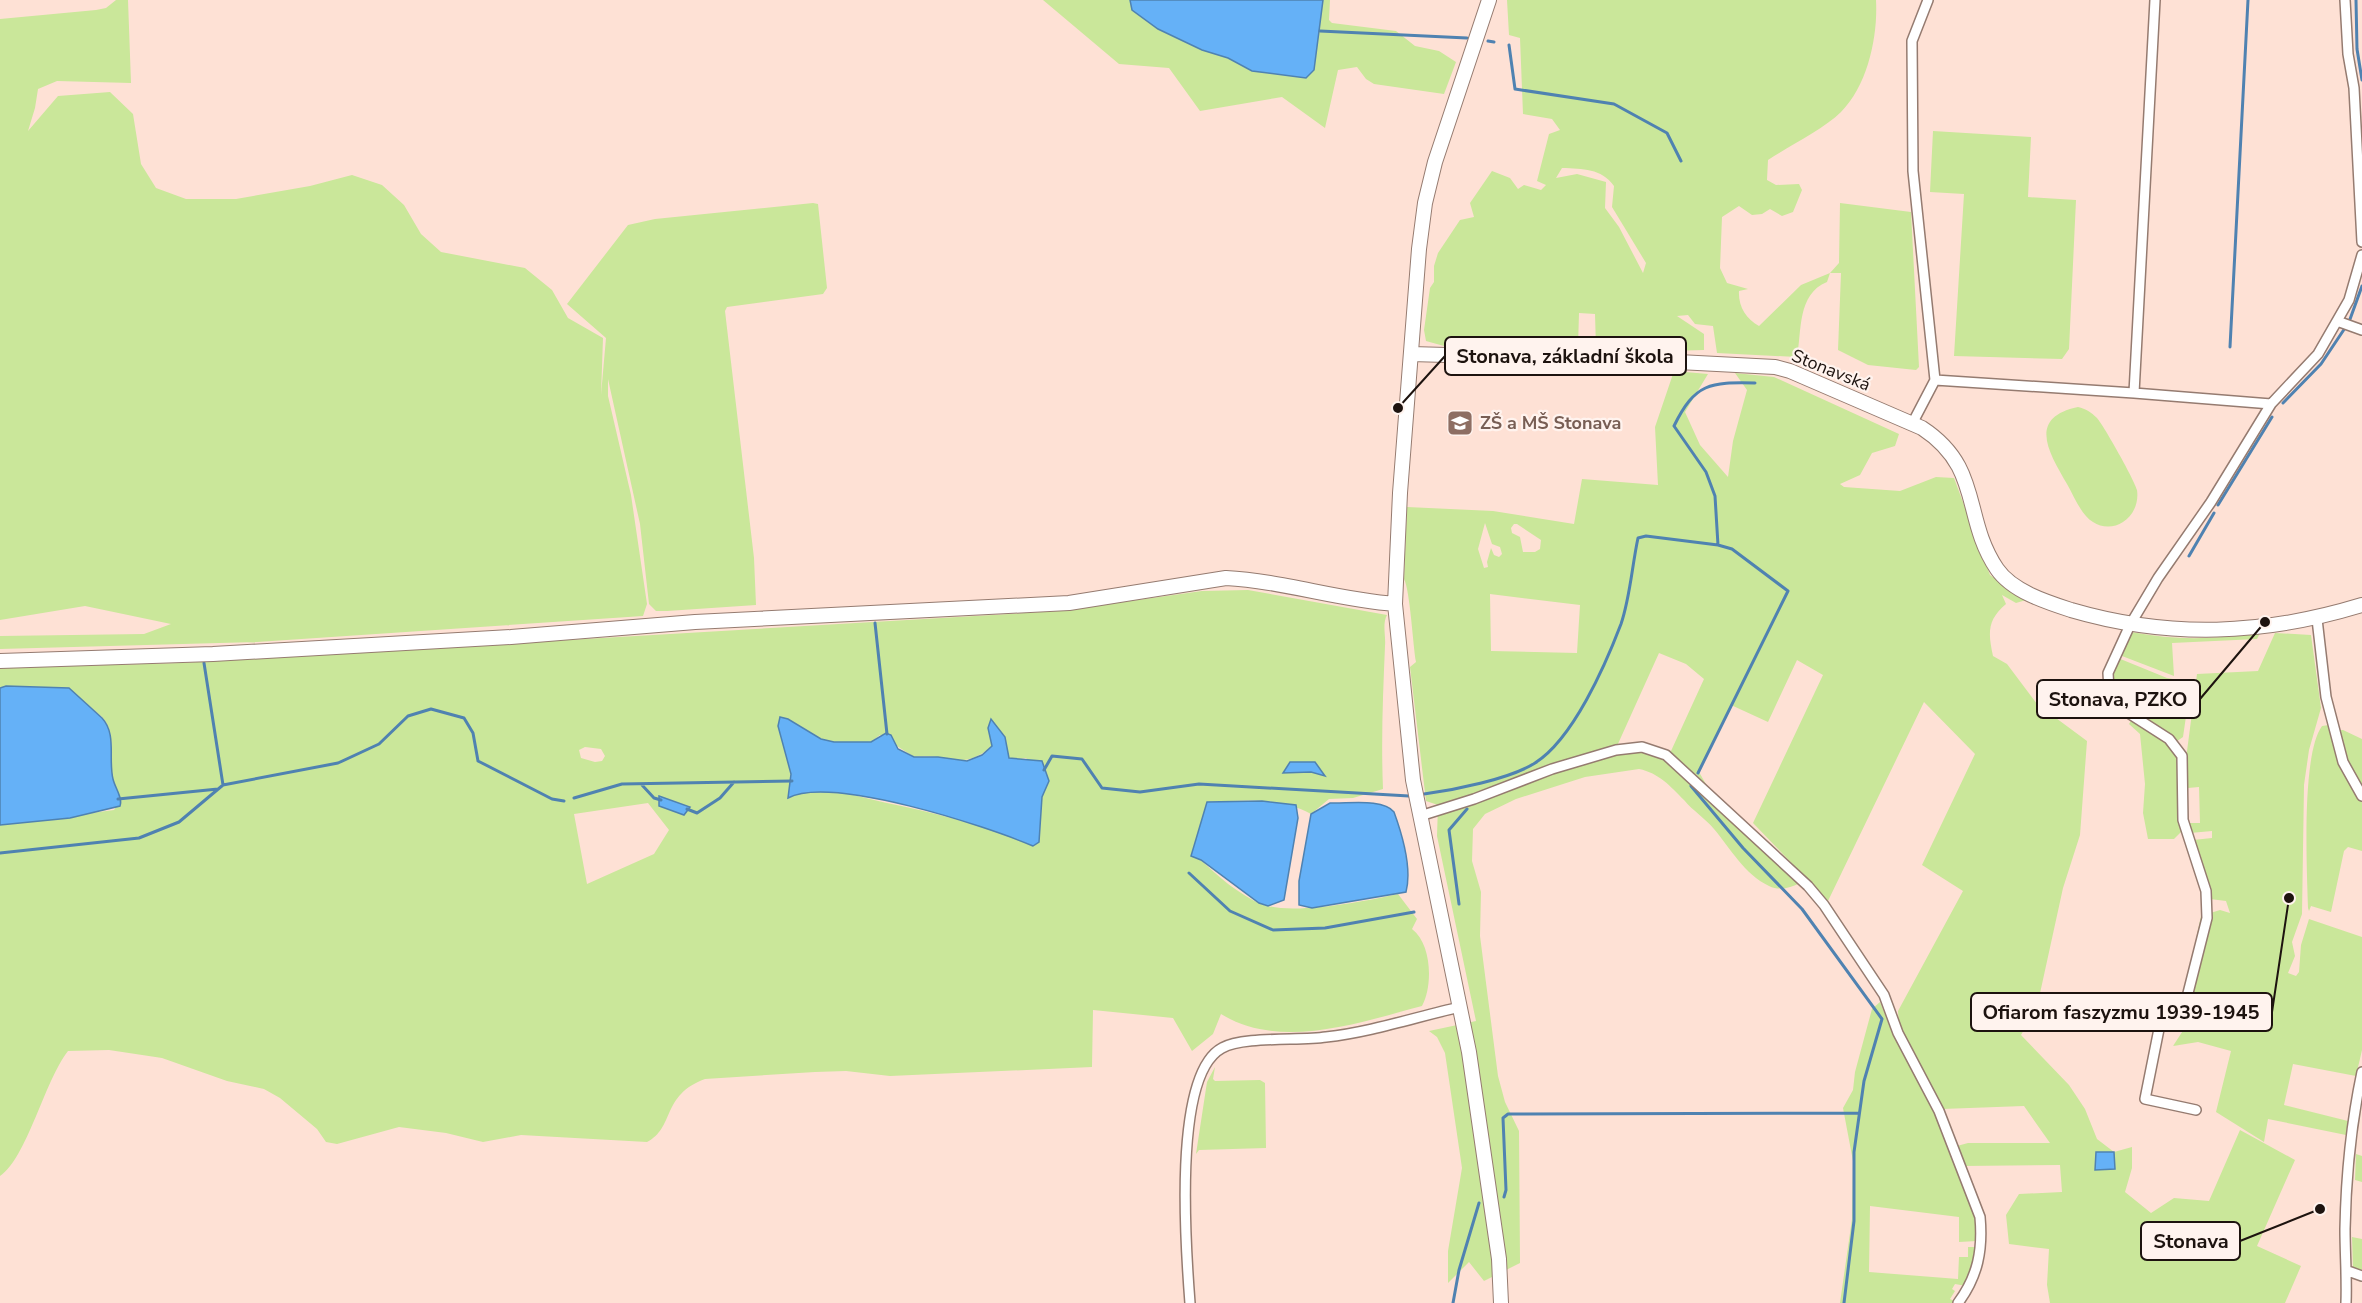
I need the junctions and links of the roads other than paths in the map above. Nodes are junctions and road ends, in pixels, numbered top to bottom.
1 (1489, 0) edge
2 (1928, 0) edge
3 (2155, 0) edge
4 (2345, 0) edge
5 (2362, 242) edge
6 (2362, 255) edge
7 (2337, 321) junction
8 (2362, 330) edge
9 (1411, 354) junction
10 (1935, 380) junction
11 (2134, 393) junction
12 (2271, 404) junction
13 (1912, 424) junction
14 (1395, 604) junction
15 (2362, 605) edge
16 (2317, 619) junction
17 (2130, 625) junction
18 (0, 661) edge
19 (2362, 796) edge
20 (1420, 816) junction
21 (1460, 1007) junction
22 (2362, 1072) edge
23 (2359, 1102) edge
24 (2196, 1110) dead end
25 (2348, 1271) junction
26 (2362, 1276) edge
27 (1190, 1303) edge
28 (1502, 1303) edge
29 (1958, 1303) edge
30 (2346, 1303) edge

1 - 9 street
2 - 10 street
3 - 11 street
4 - 5 street
6 - 7 street
7 - 8 street
7 - 12 street
9 - 13 street, Stonavská
9 - 14 street
10 - 11 street
10 - 13 street
11 - 12 street
12 - 17 street
13 - 17 street, Stonavská
14 - 18 street
14 - 20 street
15 - 16 street
16 - 17 street, Stonavská
16 - 19 street
17 - 24 street
20 - 21 street
20 - 29 street
21 - 27 street
21 - 28 street
22 - 23 street
23 - 25 street
25 - 26 street
25 - 30 street

